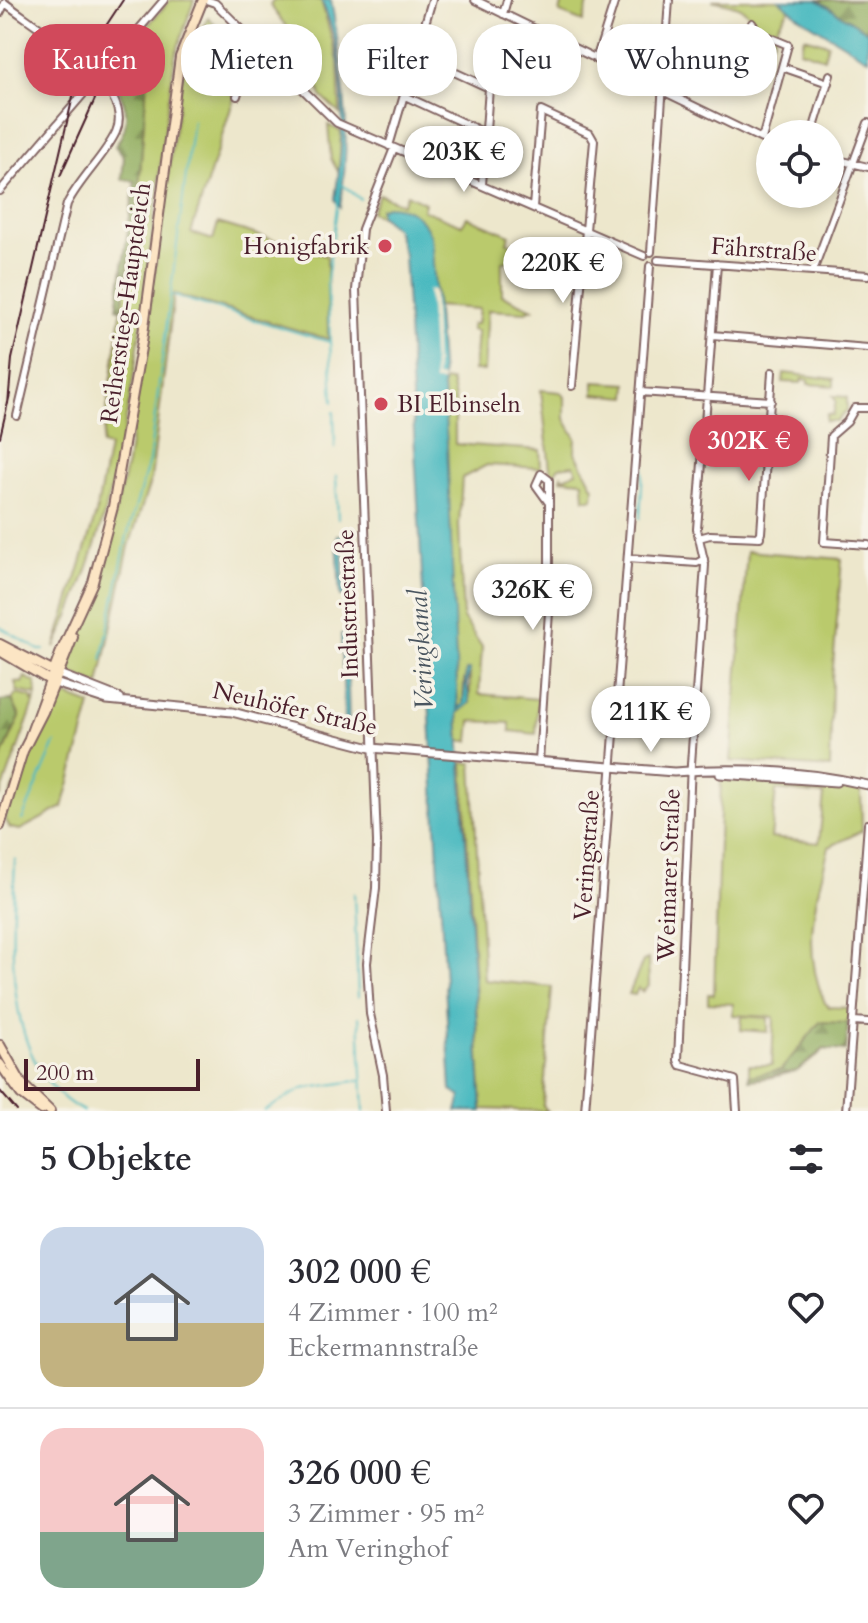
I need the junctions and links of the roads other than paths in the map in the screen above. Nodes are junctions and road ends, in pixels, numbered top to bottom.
1 (164, 0) edge
2 (204, 0) edge
3 (432, 0) edge
4 (475, 0) edge
5 (507, 0) edge
6 (615, 0) edge
7 (669, 0) edge
8 (0, 13) edge
9 (503, 14) junction
10 (752, 23) dead end
11 (32, 24) edge
12 (143, 24) edge
13 (236, 24) edge
14 (424, 24) edge
15 (668, 24) edge
16 (596, 60) joint
17 (782, 67) junction
18 (457, 73) edge
19 (830, 75) dead end
20 (828, 83) junction
21 (81, 96) edge
22 (115, 96) edge
23 (309, 96) edge
24 (405, 96) joint
25 (665, 96) edge
26 (671, 96) edge
27 (767, 120) edge
28 (816, 120) edge
29 (868, 123) edge
30 (487, 134) junction
31 (756, 136) edge
32 (392, 147) junction
33 (844, 162) edge
34 (854, 164) junction
35 (868, 167) edge
36 (482, 185) junction
37 (0, 191) edge
38 (533, 207) junction
39 (587, 231) junction
40 (651, 252) junction
41 (644, 256) junction
42 (658, 260) junction
43 (717, 264) junction
44 (650, 266) junction
45 (813, 271) junction
46 (868, 275) edge
47 (712, 335) junction
48 (868, 348) edge
49 (772, 372) dead end
50 (572, 386) dead end
51 (640, 392) junction
52 (707, 396) junction
53 (771, 401) junction
54 (868, 408) edge
55 (17, 416) dead end
56 (549, 503) dead end
57 (699, 538) junction
58 (868, 545) edge
59 (628, 558) junction
60 (704, 559) junction
61 (80, 611) junction
62 (0, 644) edge
63 (0, 651) edge
64 (60, 654) junction
65 (39, 665) junction
66 (54, 677) junction
67 (371, 748) junction
68 (539, 761) junction
69 (612, 766) junction
70 (690, 771) junction
71 (868, 785) edge
72 (868, 824) edge
73 (0, 826) edge
74 (854, 1021) junction
75 (868, 1022) edge
76 (0, 1045) edge
77 (3, 1066) edge
78 (44, 1111) edge
79 (50, 1111) edge
80 (386, 1111) edge
81 (585, 1111) edge
82 (737, 1111) edge
83 (846, 1111) edge

1 - 12 street
2 - 13 street
2 - 61 main road, Reiherstieg-Hauptdeich
3 - 14 street, Industriestraße
4 - 9 street
5 - 9 street
6 - 16 street
7 - 15 street
8 - 11 street
9 - 16 street
10 - 17 street
17 - 20 street
17 - 27 street
18 - 30 street
19 - 20 street
20 - 28 street
21 - 37 street
22 - 55 street
23 - 32 street
24 - 30 street
24 - 32 street, Industriestraße
25 - 40 street
26 - 31 street
29 - 34 street
30 - 36 street
32 - 36 street
32 - 67 street, Industriestraße
33 - 34 street
34 - 35 street
34 - 45 street
36 - 38 street
38 - 39 street
38 - 39 street
39 - 41 street
39 - 50 street
40 - 41 street
40 - 42 street
41 - 44 street
42 - 43 street, Fährstraße
42 - 44 street
43 - 45 street, Fährstraße
43 - 47 street, Weimarer Straße
44 - 51 street, Veringstraße
45 - 46 street, Fährstraße
47 - 48 street
47 - 52 street, Weimarer Straße
49 - 53 street
51 - 52 street
51 - 59 street, Veringstraße
52 - 53 street
52 - 57 street, Weimarer Straße
53 - 57 street
54 - 58 street
56 - 68 street
57 - 60 street, Weimarer Straße
59 - 60 street
59 - 69 street, Veringstraße
60 - 70 street, Weimarer Straße
61 - 64 main road, Reiherstieg-Hauptdeich
61 - 66 main road, Reiherstieg-Hauptdeich
62 - 65 main road, Neuhöfer Straße
63 - 66 main road, Neuhöfer Straße
64 - 65 main road
64 - 66 main road, Reiherstieg-Hauptdeich
65 - 66 main road, Neuhöfer Straße
66 - 67 street, Neuhöfer Straße
66 - 73 main road, Reiherstieg-Hauptdeich
67 - 68 street, Neuhöfer Straße
67 - 80 street, Industriestraße
68 - 69 street, Neuhöfer Straße
69 - 70 street, Neuhöfer Straße
69 - 81 street, Veringstraße
70 - 71 street, Neuhöfer Straße
70 - 82 street, Weimarer Straße
72 - 74 street
74 - 75 street
74 - 83 street
76 - 77 main road
77 - 78 main road
77 - 79 main road

